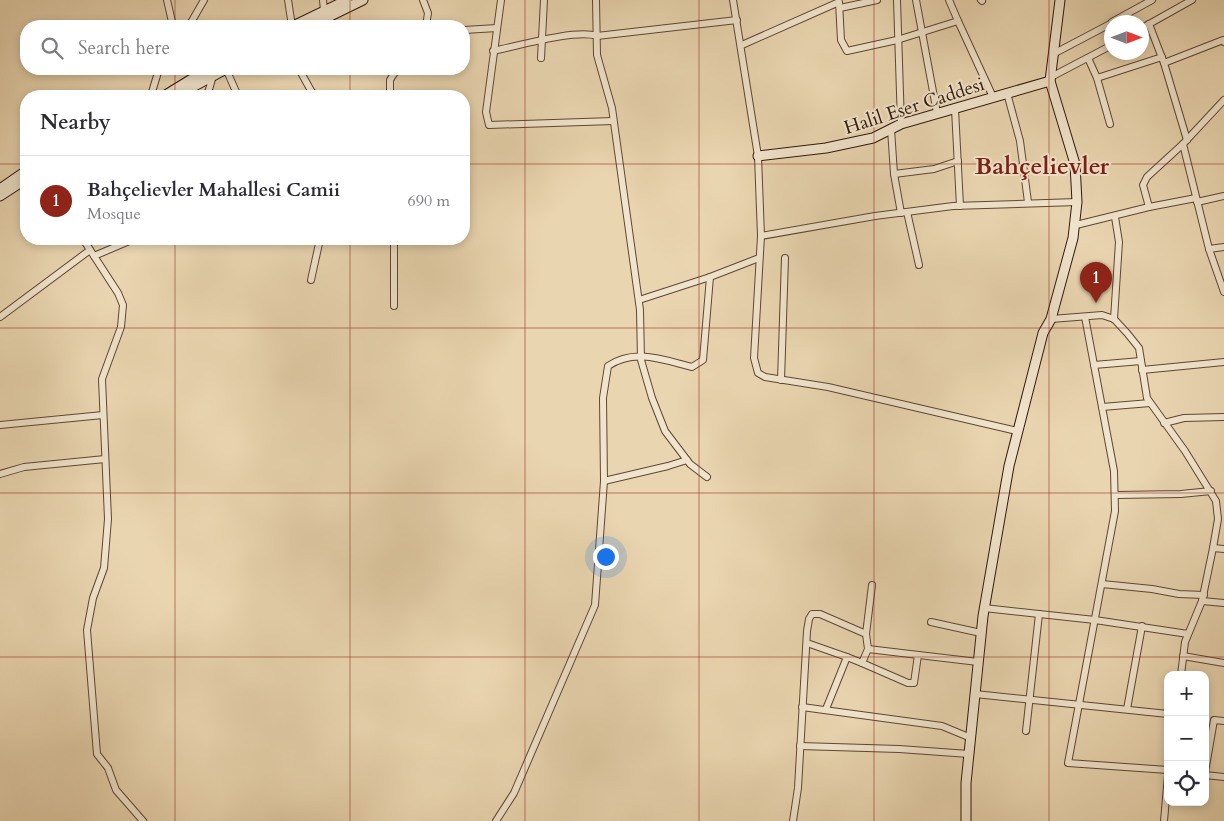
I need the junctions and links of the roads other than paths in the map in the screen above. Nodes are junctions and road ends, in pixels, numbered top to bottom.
1 (167, 0) edge
2 (204, 0) edge
3 (288, 0) edge
4 (323, 0) edge
5 (347, 0) edge
6 (363, 0) edge
7 (423, 0) edge
8 (501, 0) edge
9 (544, 0) edge
10 (596, 0) edge
11 (733, 0) edge
12 (877, 0) edge
13 (897, 0) edge
14 (916, 0) edge
15 (949, 0) edge
16 (1060, 0) edge
17 (1152, 0) edge
18 (1192, 0) edge
19 (839, 3) edge
20 (324, 11) junction
21 (1126, 15) edge
22 (172, 20) edge
23 (193, 20) edge
24 (291, 20) edge
25 (305, 20) edge
26 (322, 20) edge
27 (427, 20) edge
28 (737, 20) junction
29 (958, 21) junction
30 (1149, 24) joint
31 (1104, 27) edge
32 (497, 28) junction
33 (470, 30) edge
34 (922, 33) junction
35 (597, 36) junction
36 (897, 40) junction
37 (1224, 41) edge
38 (540, 42) junction
39 (742, 45) junction
40 (1104, 49) edge
41 (494, 51) junction
42 (1055, 53) junction
43 (541, 58) dead end
44 (1088, 58) junction
45 (1163, 60) junction
46 (157, 75) edge
47 (204, 75) edge
48 (206, 75) edge
49 (210, 75) edge
50 (229, 75) edge
51 (301, 75) edge
52 (393, 75) edge
53 (1097, 78) junction
54 (1050, 79) junction
55 (153, 90) edge
56 (176, 90) edge
57 (184, 90) edge
58 (208, 90) edge
59 (235, 90) edge
60 (310, 90) edge
61 (390, 90) edge
62 (1007, 93) junction
63 (993, 97) junction
64 (1224, 100) edge
65 (955, 109) junction
66 (937, 113) junction
67 (613, 121) junction
68 (901, 124) junction
69 (1110, 124) dead end
70 (891, 128) junction
71 (1186, 142) junction
72 (758, 156) junction
73 (958, 161) junction
74 (894, 174) junction
75 (20, 175) edge
76 (20, 183) edge
77 (0, 189) edge
78 (0, 196) edge
79 (1224, 196) edge
80 (1197, 200) junction
81 (1028, 202) junction
82 (1077, 202) junction
83 (960, 206) junction
84 (1149, 207) junction
85 (904, 212) junction
86 (1115, 217) junction
87 (1076, 225) junction
88 (760, 236) junction
89 (86, 245) edge
90 (116, 245) edge
91 (319, 245) edge
92 (394, 245) edge
93 (1224, 247) edge
94 (1209, 249) junction
95 (92, 253) junction
96 (759, 258) junction
97 (785, 258) dead end
98 (919, 265) dead end
99 (710, 278) junction
100 (311, 280) dead end
101 (1224, 292) edge
102 (639, 300) junction
103 (394, 306) dead end
104 (0, 317) edge
105 (1085, 317) junction
106 (1050, 319) junction
107 (1114, 319) junction
108 (641, 355) junction
109 (1142, 361) junction
110 (1224, 362) edge
111 (1094, 365) junction
112 (1142, 370) junction
113 (781, 380) junction
114 (1150, 403) junction
115 (1102, 407) junction
116 (103, 415) junction
117 (1224, 417) edge
118 (1164, 423) junction
119 (0, 425) edge
120 (1017, 431) junction
121 (105, 459) junction
122 (687, 460) junction
123 (0, 474) edge
124 (707, 477) dead end
125 (604, 481) junction
126 (1211, 490) junction
127 (1116, 495) junction
128 (1213, 548) junction
129 (1224, 549) edge
130 (1102, 584) junction
131 (872, 585) dead end
132 (1203, 598) junction
133 (1224, 603) edge
134 (984, 608) junction
135 (1039, 614) junction
136 (1095, 620) junction
137 (931, 622) dead end
138 (1142, 626) junction
139 (981, 633) junction
140 (866, 634) junction
141 (1188, 634) junction
142 (806, 644) junction
143 (868, 649) junction
144 (918, 655) junction
145 (1183, 656) junction
146 (847, 657) junction
147 (978, 662) junction
148 (862, 663) junction
149 (1224, 663) edge
150 (1181, 671) edge
151 (975, 694) junction
152 (1030, 699) junction
153 (1080, 704) junction
154 (802, 707) junction
155 (826, 709) junction
156 (1127, 709) junction
157 (1164, 714) edge
158 (1224, 721) edge
159 (1026, 731) dead end
160 (970, 738) junction
161 (800, 746) junction
162 (969, 754) junction
163 (1207, 761) edge
164 (1164, 770) edge
165 (1209, 775) edge
166 (1224, 777) edge
167 (1165, 806) edge
168 (143, 821) edge
169 (496, 821) edge
170 (793, 821) edge
171 (966, 821) edge
172 (1164, 821) edge

1 - 22 street
2 - 23 street
3 - 24 street
4 - 20 street
5 - 20 street
6 - 26 street
7 - 27 street
8 - 32 street
9 - 38 street
10 - 35 street
11 - 28 street
12 - 19 street
13 - 36 street
14 - 34 street
15 - 29 street
16 - 42 street
17 - 21 street
18 - 30 street
19 - 36 street
19 - 39 street
20 - 25 street
28 - 35 street
28 - 39 street
29 - 34 street
29 - 63 street
30 - 45 street
31 - 42 street
32 - 33 street
32 - 41 street
34 - 36 street
34 - 66 street
35 - 38 street
35 - 67 street
36 - 68 street
37 - 45 street
38 - 41 street
38 - 43 street
39 - 72 street
40 - 44 street
41 - 67 street
42 - 54 street
44 - 53 street
44 - 54 street
45 - 53 street
45 - 71 street
46 - 55 street
47 - 56 street
48 - 57 street
49 - 58 street
50 - 59 street
51 - 60 street
52 - 61 street
53 - 69 street
54 - 62 street, Halil Eser Caddesi
54 - 82 street
62 - 63 street, Halil Eser Caddesi
62 - 81 street
63 - 65 street, Halil Eser Caddesi
64 - 71 street
65 - 66 street, Halil Eser Caddesi
65 - 73 street
66 - 68 street, Halil Eser Caddesi
67 - 102 street
68 - 70 street, Halil Eser Caddesi
70 - 72 street, Halil Eser Caddesi
70 - 74 street
71 - 80 street
71 - 84 street
72 - 88 street
73 - 74 street
73 - 83 street
74 - 85 street
75 - 77 street
76 - 78 street
79 - 80 street
80 - 84 street
80 - 94 street
81 - 82 street
81 - 83 street
82 - 87 street
83 - 85 street
84 - 86 street
85 - 88 street
85 - 98 street
86 - 87 street
86 - 107 street
87 - 106 street
88 - 96 street
89 - 95 street
90 - 95 street
91 - 100 street
92 - 103 street
93 - 94 street
94 - 101 street
95 - 104 street
95 - 116 street
96 - 99 street
96 - 113 street
97 - 113 street
99 - 102 street
99 - 108 street
102 - 108 street
105 - 106 street
105 - 107 street
105 - 111 street
106 - 120 street
107 - 109 street
108 - 122 street
108 - 125 street
109 - 111 street
109 - 112 street
110 - 112 street
111 - 115 street
112 - 114 street
113 - 120 street
114 - 115 street
114 - 118 street
115 - 127 street
116 - 119 street
116 - 121 street
117 - 118 street
118 - 126 street
120 - 134 street
121 - 123 street
121 - 168 street
122 - 124 street
122 - 125 street
125 - 169 street
126 - 127 street
126 - 128 street
127 - 130 street
128 - 129 street
128 - 132 street
130 - 132 street
130 - 136 street
131 - 140 street
132 - 133 street
132 - 141 street
134 - 135 street
134 - 139 street
135 - 136 street
135 - 152 street
136 - 138 street
136 - 153 street
137 - 139 street
138 - 141 street
138 - 156 street
139 - 147 street
140 - 142 street
140 - 143 street
141 - 145 street
142 - 146 street
142 - 154 street
143 - 144 street
143 - 148 street
144 - 147 street
144 - 148 street
145 - 149 street
145 - 150 street
146 - 148 street
146 - 155 street
147 - 151 street
151 - 152 street
151 - 160 street
152 - 153 street
152 - 159 street
153 - 156 street
153 - 164 street
154 - 155 street
154 - 161 street
155 - 160 street
156 - 157 street
158 - 163 street
160 - 162 street
161 - 162 street
161 - 170 street
162 - 171 street
165 - 166 street
167 - 172 street

